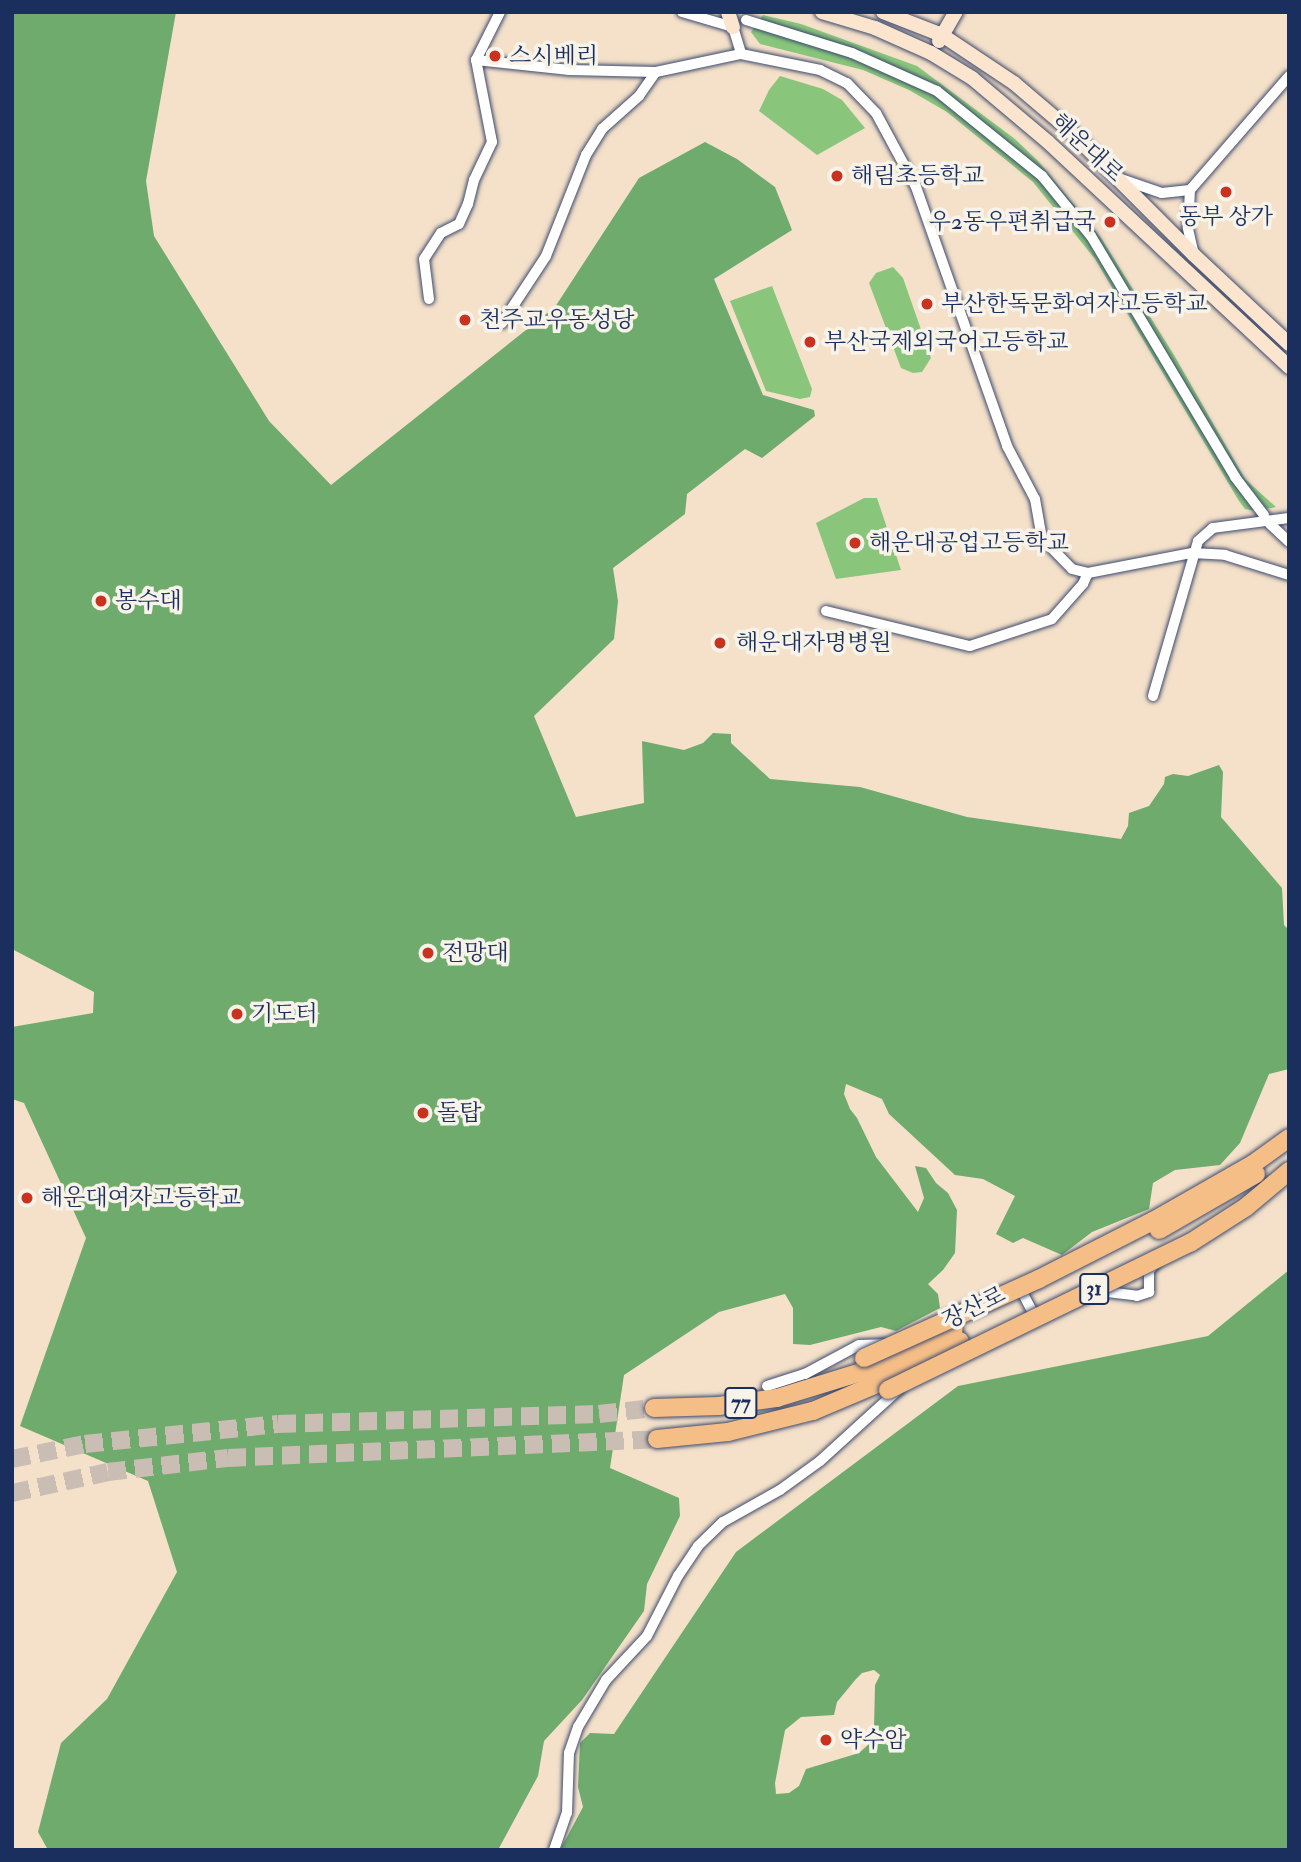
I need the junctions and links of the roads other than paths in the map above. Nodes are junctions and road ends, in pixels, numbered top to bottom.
1 (500, 12) edge
2 (682, 12) edge
3 (822, 12) edge
4 (883, 12) edge
5 (956, 12) edge
6 (730, 16) edge
7 (943, 35) junction
8 (931, 53) junction
9 (741, 54) junction
10 (477, 60) junction
11 (656, 72) junction
12 (1289, 76) edge
13 (1121, 179) junction
14 (1190, 190) junction
15 (1194, 255) junction
16 (429, 299) dead end
17 (502, 323) dead end
18 (1289, 344) edge
19 (1289, 367) edge
20 (1264, 515) dead end
21 (1289, 518) edge
22 (1270, 524) dead end
23 (1289, 542) edge
24 (1192, 553) junction
25 (1088, 572) junction
26 (1289, 575) edge
27 (825, 611) dead end
28 (1153, 696) dead end
29 (1289, 1138) edge
30 (1289, 1146) edge
31 (1289, 1162) edge
32 (1289, 1171) edge
33 (1022, 1292) junction
34 (1032, 1311) junction
35 (827, 1384) junction
36 (768, 1386) dead end
37 (653, 1408) tunnel mouth
38 (780, 1421) junction
39 (657, 1439) tunnel mouth
40 (554, 1850) edge

1 - 10 street
2 - 6 street
3 - 8 main road, 해운대로
4 - 7 main road, 해운대로
5 - 7 main road
6 - 9 street
6 - 20 street
7 - 8 main road
7 - 13 main road, 해운대로
8 - 19 main road, 해운대로
9 - 11 street
9 - 25 street
10 - 11 street
10 - 16 street
11 - 17 street
12 - 14 street
13 - 14 street
13 - 15 main road, 해운대로
14 - 15 street
15 - 18 main road, 해운대로
21 - 24 street
22 - 23 street
24 - 25 street
24 - 26 street
24 - 28 street
25 - 27 street
29 - 35 highway, bridge
30 - 33 street
30 - 35 highway, 장산로 / 77, bridge
31 - 34 street
31 - 38 highway, 장산로
32 - 38 highway, 31, bridge
33 - 34 street
33 - 36 street
34 - 40 street
35 - 37 highway, 장산로 / 77
38 - 39 highway, 장산로 / 77

